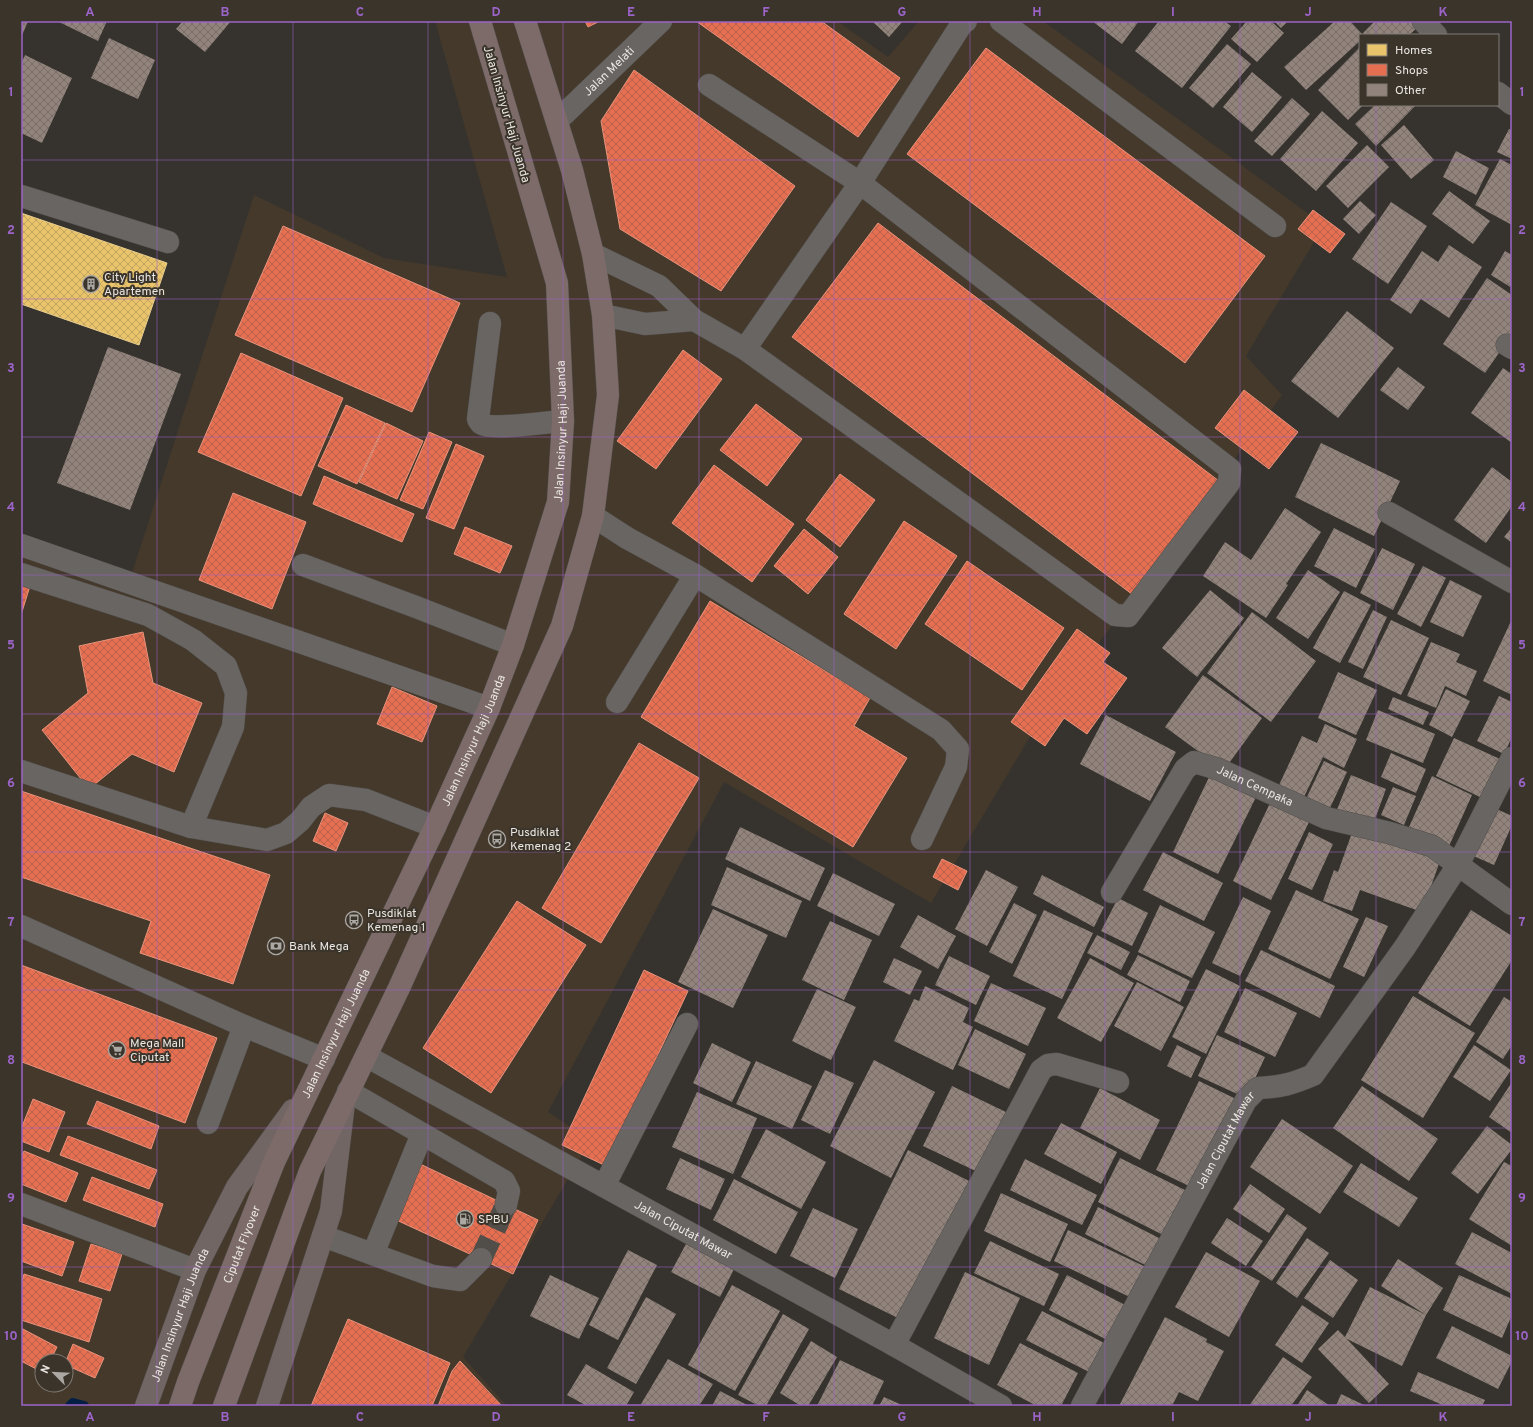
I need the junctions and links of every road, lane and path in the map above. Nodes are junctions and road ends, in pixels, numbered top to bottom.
1 (480, 21) edge
2 (525, 21) edge
3 (661, 21) edge
4 (966, 21) edge
5 (1001, 21) edge
6 (1423, 21) edge
7 (1435, 34) edge
8 (709, 85) dead end
9 (1499, 94) edge
10 (1512, 104) edge
11 (557, 121) junction
12 (860, 183) junction
13 (21, 196) edge
14 (1275, 226) dead end
15 (168, 242) dead end
16 (593, 254) junction
17 (603, 315) junction
18 (694, 320) junction
19 (490, 323) dead end
20 (745, 349) junction
21 (563, 421) junction
22 (1389, 513) dead end
23 (593, 516) junction
24 (21, 544) edge
25 (302, 565) dead end
26 (21, 574) edge
27 (695, 575) junction
28 (1512, 582) edge
29 (513, 645) junction
30 (617, 702) dead end
31 (489, 708) junction
32 (1512, 758) edge
33 (21, 771) edge
34 (191, 827) junction
35 (436, 827) junction
36 (922, 839) dead end
37 (1458, 865) junction
38 (1112, 892) dead end
39 (1512, 904) edge
40 (21, 926) edge
41 (687, 1024) dead end
42 (244, 1026) junction
43 (366, 1056) junction
44 (324, 1059) junction
45 (1118, 1082) dead end
46 (311, 1085) junction
47 (347, 1095) junction
48 (208, 1123) dead end
49 (422, 1134) junction
50 (604, 1186) junction
51 (21, 1204) edge
52 (506, 1205) tunnel mouth
53 (323, 1236) junction
54 (373, 1254) junction
55 (481, 1259) tunnel mouth
56 (195, 1270) junction
57 (894, 1345) junction
58 (225, 1401) edge
59 (146, 1406) edge
60 (180, 1406) edge
61 (267, 1406) edge
62 (1001, 1406) edge
63 (1082, 1406) edge

1 - 21 highway, Jalan Insinyur Haji Juanda
2 - 11 highway
3 - 11 street, Jalan Melati
4 - 12 street
5 - 14 street
6 - 7 street
8 - 12 street
9 - 10 street
11 - 16 highway
12 - 20 street
12 - 20 street
13 - 15 street
16 - 17 highway
16 - 18 street
17 - 18 street
17 - 23 highway
18 - 20 street
19 - 21 street
21 - 29 highway, Jalan Insinyur Haji Juanda
22 - 28 street
23 - 27 street
23 - 43 highway
24 - 31 street
25 - 29 street
26 - 34 street
27 - 30 street
27 - 36 street
29 - 31 highway, Jalan Insinyur Haji Juanda
31 - 35 highway, Jalan Insinyur Haji Juanda
32 - 37 street, Jalan Ciputat Mawar
33 - 34 street
34 - 35 street
35 - 44 highway, Jalan Insinyur Haji Juanda
37 - 38 street, Jalan Cempaka
37 - 39 street
37 - 63 street, Jalan Ciputat Mawar
40 - 42 street
41 - 50 street
42 - 44 street
42 - 48 street
43 - 47 highway
43 - 50 street, Jalan Ciputat Mawar
44 - 46 highway, Jalan Insinyur Haji Juanda
45 - 57 street
46 - 56 main road, Jalan Insinyur Haji Juanda
46 - 60 highway, Ciputat Flyover
47 - 49 street
47 - 53 main road
47 - 58 highway
49 - 52 street
49 - 54 street
50 - 57 street, Jalan Ciputat Mawar
51 - 56 street
53 - 54 street
53 - 61 main road
54 - 55 street
56 - 59 main road, Jalan Insinyur Haji Juanda
57 - 62 street, Jalan Ciputat Mawar

